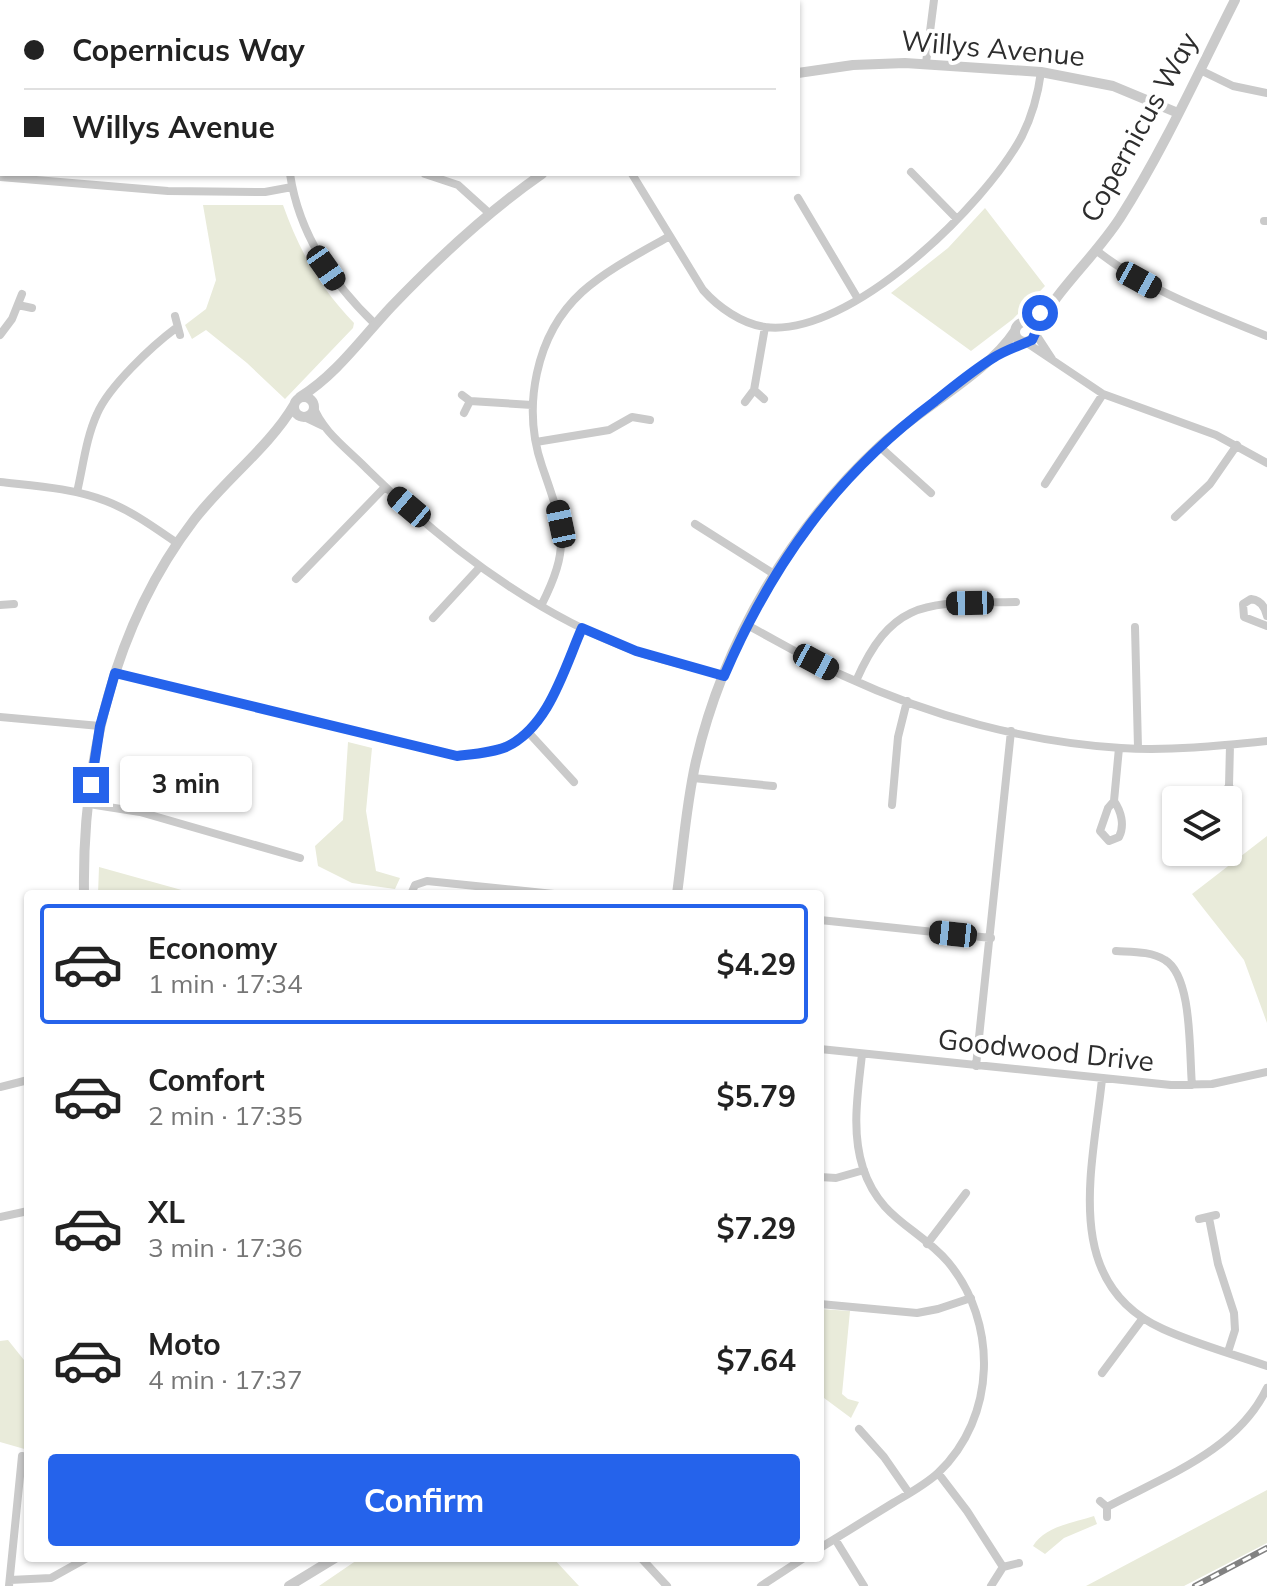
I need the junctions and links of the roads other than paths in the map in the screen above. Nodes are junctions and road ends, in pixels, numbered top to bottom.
1 (934, 0) edge
2 (1235, 0) edge
3 (926, 63) junction
4 (1200, 70) junction
5 (1041, 72) junction
6 (800, 73) edge
7 (1267, 93) edge
8 (1178, 113) junction
9 (911, 172) dead end
10 (290, 176) edge
11 (431, 176) edge
12 (539, 176) edge
13 (633, 176) edge
14 (0, 177) edge
15 (292, 187) junction
16 (798, 198) dead end
17 (489, 213) junction
18 (957, 219) junction
19 (670, 236) junction
20 (1097, 251) junction
21 (22, 294) dead end
22 (858, 299) junction
23 (18, 305) junction
24 (32, 308) dead end
25 (1047, 308) junction
26 (175, 316) dead end
27 (1023, 322) junction
28 (375, 324) junction
29 (765, 327) junction
30 (1015, 331) junction
31 (1035, 332) junction
32 (0, 335) edge
33 (1267, 336) edge
34 (1026, 343) junction
35 (993, 358) junction
36 (1055, 363) junction
37 (326, 378) junction
38 (754, 390) junction
39 (1103, 394) junction
40 (764, 399) dead end
41 (297, 401) junction
42 (745, 402) dead end
43 (313, 405) junction
44 (532, 405) junction
45 (464, 413) dead end
46 (302, 416) junction
47 (650, 420) dead end
48 (326, 428) junction
49 (273, 432) junction
50 (536, 442) junction
51 (1237, 445) junction
52 (879, 446) junction
53 (1267, 463) edge
54 (0, 482) edge
55 (1045, 484) dead end
56 (385, 487) junction
57 (77, 492) junction
58 (931, 493) dead end
59 (1175, 517) dead end
60 (695, 524) dead end
61 (177, 543) junction
62 (480, 567) junction
63 (774, 574) junction
64 (296, 579) dead end
65 (1016, 602) dead end
66 (14, 604) dead end
67 (0, 605) edge
68 (541, 606) junction
69 (1267, 616) edge
70 (433, 618) dead end
71 (747, 625) junction
72 (1267, 626) edge
73 (1135, 627) dead end
74 (582, 628) junction
75 (115, 673) junction
76 (724, 676) junction
77 (856, 681) junction
78 (907, 701) junction
79 (0, 717) edge
80 (100, 726) junction
81 (1011, 731) junction
82 (529, 733) junction
83 (1267, 741) edge
84 (1230, 745) junction
85 (1119, 748) junction
86 (1138, 748) junction
87 (693, 778) junction
88 (574, 782) dead end
89 (773, 786) dead end
90 (1229, 786) edge
91 (1114, 801) dead end
92 (89, 804) junction
93 (892, 805) dead end
94 (300, 858) dead end
95 (84, 890) edge
96 (413, 890) edge
97 (515, 890) edge
98 (678, 890) edge
99 (824, 920) edge
100 (991, 938) junction
101 (1116, 951) dead end
102 (824, 1049) edge
103 (862, 1054) junction
104 (976, 1066) junction
105 (1267, 1072) edge
106 (1102, 1079) junction
107 (24, 1081) edge
108 (1192, 1085) junction
109 (0, 1087) edge
110 (864, 1170) junction
111 (824, 1177) edge
112 (966, 1192) dead end
113 (24, 1212) edge
114 (0, 1217) edge
115 (1208, 1217) dead end
116 (927, 1244) junction
117 (971, 1298) junction
118 (824, 1304) edge
119 (1143, 1318) junction
120 (1228, 1352) junction
121 (1267, 1366) edge
122 (1102, 1373) dead end
123 (1267, 1388) edge
124 (859, 1429) dead end
125 (22, 1456) edge
126 (938, 1473) junction
127 (909, 1493) junction
128 (1107, 1517) dead end
129 (835, 1539) junction
130 (824, 1546) edge
131 (80, 1562) edge
132 (326, 1562) edge
133 (645, 1562) edge
134 (798, 1562) edge
135 (1019, 1563) dead end
136 (1003, 1567) junction
137 (10, 1583) edge
138 (289, 1586) edge
139 (667, 1586) edge
140 (761, 1586) edge
141 (864, 1586) edge
142 (991, 1586) edge

1 - 3 street
2 - 4 street, Copernicus Way
3 - 5 street, Willys Avenue
3 - 6 street, Willys Avenue
4 - 7 street
4 - 8 street, Copernicus Way
5 - 8 street, Willys Avenue
5 - 18 street
8 - 20 street, Copernicus Way
9 - 18 street
10 - 15 street
11 - 17 street
12 - 17 street
13 - 19 street
14 - 15 street
15 - 28 street
16 - 22 street
17 - 28 street
18 - 22 street
19 - 29 street
19 - 44 street
20 - 25 street, Copernicus Way
20 - 33 street
21 - 23 street
22 - 29 street
23 - 24 street
23 - 32 street
25 - 27 street, Copernicus Way
25 - 31 street, Copernicus Way
26 - 57 street
27 - 30 street
27 - 31 street
28 - 37 street
29 - 38 street
30 - 34 street
30 - 35 street
31 - 34 street
31 - 36 street
34 - 35 street
34 - 36 street
35 - 52 street
36 - 39 street
37 - 41 street
37 - 43 street
38 - 40 street
38 - 42 street
39 - 51 street
39 - 55 street
41 - 43 street
41 - 46 street
41 - 49 street
43 - 46 street
43 - 48 street
44 - 45 street
44 - 50 street
46 - 48 street
46 - 49 street
47 - 50 street
48 - 56 street
49 - 61 street
50 - 68 street
51 - 53 street
51 - 59 street
52 - 58 street
52 - 63 street
54 - 57 street
56 - 62 street
56 - 64 street
57 - 61 street
60 - 63 street
61 - 75 street
62 - 68 street
62 - 70 street
63 - 71 street
65 - 77 street
66 - 67 street
68 - 74 street
69 - 72 street
71 - 76 street
71 - 77 street
73 - 86 street
74 - 76 street
74 - 82 street
75 - 80 street
75 - 82 street
76 - 87 street
77 - 78 street
78 - 81 street
78 - 93 street
79 - 80 street
80 - 92 street
81 - 85 street
81 - 100 street
82 - 88 street
83 - 84 street
84 - 86 street
84 - 90 street
85 - 86 street
85 - 91 street
87 - 89 street
87 - 98 street
92 - 94 street
92 - 95 street
96 - 97 street
99 - 100 street
100 - 104 street
101 - 108 street
102 - 103 street, Goodwood Drive
103 - 104 street, Goodwood Drive
103 - 110 street
104 - 106 street, Goodwood Drive
105 - 108 street, Goodwood Drive
106 - 108 street, Goodwood Drive
106 - 119 street
107 - 109 street
110 - 111 street
110 - 116 street
112 - 116 street
113 - 114 street
115 - 120 street
116 - 117 street
117 - 118 street
117 - 126 street
119 - 120 street
119 - 122 street
120 - 121 street
123 - 128 street
124 - 127 street
125 - 137 street
126 - 127 street
126 - 136 street
127 - 129 street
129 - 130 street
129 - 141 street
131 - 137 street
132 - 138 street
133 - 139 street
134 - 140 street
135 - 136 street
136 - 142 street

